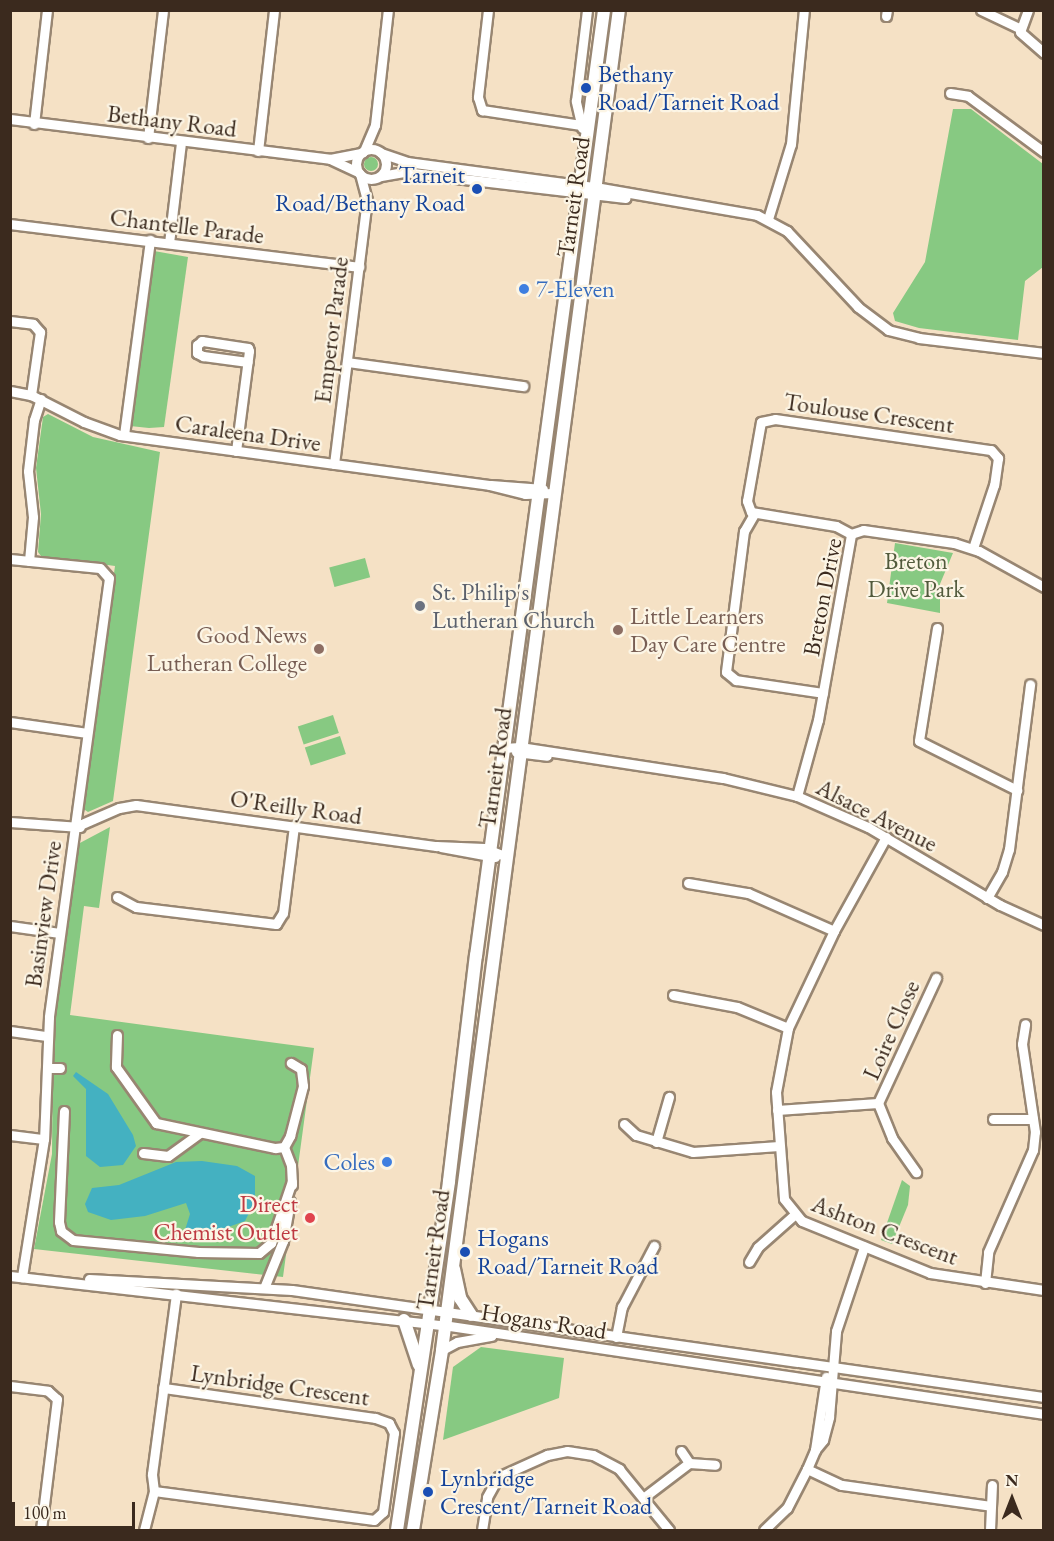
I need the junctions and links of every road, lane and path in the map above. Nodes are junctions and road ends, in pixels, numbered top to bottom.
1 (47, 10) edge
2 (163, 10) edge
3 (274, 10) edge
4 (388, 10) edge
5 (488, 10) edge
6 (587, 10) edge
7 (604, 10) edge
8 (619, 10) edge
9 (804, 10) edge
10 (981, 10) edge
11 (1028, 10) edge
12 (1019, 28) junction
13 (1044, 53) edge
14 (950, 93) dead end
15 (10, 119) edge
16 (580, 121) junction
17 (34, 124) junction
18 (375, 125) junction
19 (148, 138) junction
20 (586, 139) junction
21 (181, 142) junction
22 (258, 151) junction
23 (363, 152) junction
24 (380, 152) junction
25 (1044, 152) edge
26 (330, 159) junction
27 (359, 173) junction
28 (380, 177) junction
29 (579, 189) junction
30 (595, 191) junction
31 (367, 200) junction
32 (768, 219) junction
33 (10, 224) edge
34 (150, 240) junction
35 (168, 243) junction
36 (359, 267) junction
37 (10, 321) edge
38 (1044, 353) edge
39 (248, 362) junction
40 (347, 362) junction
41 (523, 386) dead end
42 (10, 391) edge
43 (31, 395) junction
44 (42, 399) junction
45 (124, 435) junction
46 (236, 451) junction
47 (334, 464) junction
48 (539, 492) junction
49 (554, 493) junction
50 (754, 514) junction
51 (851, 534) junction
52 (973, 548) junction
53 (10, 559) edge
54 (28, 561) junction
55 (1044, 587) edge
56 (937, 628) dead end
57 (1030, 684) dead end
58 (823, 693) junction
59 (10, 722) edge
60 (87, 733) junction
61 (504, 748) junction
62 (519, 750) junction
63 (1017, 790) junction
64 (798, 796) junction
65 (10, 822) edge
66 (294, 826) junction
67 (75, 827) junction
68 (886, 837) junction
69 (490, 854) junction
70 (505, 855) junction
71 (688, 883) dead end
72 (117, 897) dead end
73 (987, 898) junction
74 (1044, 925) edge
75 (10, 926) edge
76 (834, 931) junction
77 (60, 933) junction
78 (936, 978) dead end
79 (673, 996) dead end
80 (1025, 1024) dead end
81 (788, 1028) junction
82 (10, 1031) edge
83 (117, 1035) dead end
84 (47, 1036) junction
85 (291, 1063) dead end
86 (47, 1068) junction
87 (60, 1068) dead end
88 (669, 1097) dead end
89 (878, 1103) junction
90 (777, 1110) junction
91 (64, 1111) dead end
92 (993, 1119) dead end
93 (1033, 1119) junction
94 (624, 1124) dead end
95 (200, 1133) junction
96 (10, 1135) edge
97 (44, 1139) junction
98 (656, 1142) junction
99 (779, 1146) junction
100 (284, 1147) junction
101 (143, 1153) dead end
102 (916, 1172) dead end
103 (292, 1181) junction
104 (794, 1215) junction
105 (654, 1246) dead end
106 (864, 1247) junction
107 (749, 1262) dead end
108 (453, 1265) junction
109 (10, 1276) edge
110 (22, 1277) junction
111 (36, 1279) junction
112 (194, 1283) junction
113 (985, 1283) junction
114 (264, 1288) junction
115 (292, 1290) junction
116 (1044, 1290) edge
117 (176, 1294) junction
118 (429, 1309) junction
119 (444, 1311) junction
120 (358, 1315) junction
121 (471, 1315) junction
122 (404, 1320) junction
123 (428, 1323) junction
124 (443, 1325) junction
125 (500, 1334) junction
126 (616, 1337) junction
127 (442, 1350) junction
128 (832, 1366) junction
129 (420, 1372) junction
130 (829, 1382) junction
131 (10, 1386) edge
132 (163, 1388) junction
133 (1044, 1397) edge
134 (1044, 1414) edge
135 (681, 1451) dead end
136 (688, 1463) junction
137 (715, 1465) dead end
138 (807, 1469) junction
139 (992, 1485) dead end
140 (154, 1491) junction
141 (643, 1498) junction
142 (991, 1506) junction
143 (41, 1530) edge
144 (144, 1530) edge
145 (397, 1530) edge
146 (413, 1530) edge
147 (482, 1530) edge
148 (669, 1530) edge
149 (764, 1530) edge
150 (990, 1530) edge

1 - 17 street
2 - 19 street
3 - 22 street
4 - 18 street
5 - 16 street
6 - 16 street, Tarneit Road
7 - 20 main road, Tarneit Road
8 - 30 main road, Tarneit Road
9 - 32 street
10 - 12 street
11 - 12 street
12 - 13 street
14 - 25 street
15 - 17 street, Bethany Road
16 - 20 street, Tarneit Road
17 - 19 street, Bethany Road
18 - 23 street
18 - 24 street
19 - 21 street, Bethany Road
20 - 29 main road, Tarneit Road
21 - 22 street, Bethany Road
21 - 35 street
22 - 26 street, Bethany Road
23 - 24 street
23 - 26 street, Bethany Road
23 - 27 street
24 - 28 street
24 - 29 street
26 - 27 street, Bethany Road
27 - 28 street
27 - 31 street, Emperor Parade
28 - 29 street
28 - 31 street, Emperor Parade
29 - 30 street
29 - 48 main road, Tarneit Road
30 - 32 street
30 - 49 main road, Tarneit Road
31 - 36 street, Emperor Parade
32 - 38 street
33 - 34 street, Chantelle Parade
34 - 35 street, Chantelle Parade
34 - 45 street
35 - 36 street, Chantelle Parade
36 - 40 street, Emperor Parade
37 - 43 street
39 - 39 street
39 - 46 street
40 - 41 street
40 - 47 street, Emperor Parade
42 - 43 street, Caraleena Drive
43 - 44 street, Caraleena Drive
44 - 45 street, Caraleena Drive
44 - 54 street
45 - 46 street, Caraleena Drive
46 - 47 street, Caraleena Drive
47 - 48 street, Caraleena Drive
48 - 49 street, Caraleena Drive
48 - 61 main road, Tarneit Road
49 - 62 main road, Tarneit Road
50 - 51 street
50 - 52 street, Toulouse Crescent
50 - 58 street
51 - 52 street, Breton Drive
51 - 58 street, Breton Drive
52 - 55 street, Breton Drive
53 - 54 street, Basinview Drive
54 - 60 street, Basinview Drive
56 - 63 street
57 - 63 street
58 - 64 street, Breton Drive
59 - 60 street
60 - 67 street, Basinview Drive
61 - 62 street, Alsace Avenue
61 - 69 main road, Tarneit Road
62 - 64 street, Alsace Avenue
62 - 70 main road, Tarneit Road
63 - 73 street
64 - 68 street, Alsace Avenue
65 - 67 street, O'Reilly Road
66 - 67 street, O'Reilly Road
66 - 69 street, O'Reilly Road
66 - 72 street
67 - 77 street, Basinview Drive
68 - 73 street, Alsace Avenue
68 - 76 street, Ashton Crescent
69 - 70 street, O'Reilly Road
69 - 118 main road, Tarneit Road
70 - 108 main road, Tarneit Road
71 - 76 street
73 - 74 street, Alsace Avenue
75 - 77 street
76 - 81 street, Ashton Crescent
77 - 84 street, Basinview Drive
78 - 89 street, Loire Close
79 - 81 street
80 - 93 street
81 - 90 street, Ashton Crescent
82 - 84 street
83 - 95 street
84 - 86 street, Basinview Drive
85 - 100 street
86 - 87 street
86 - 97 street, Basinview Drive
88 - 98 street
89 - 90 street, Loire Close
89 - 102 street
90 - 99 street, Ashton Crescent
91 - 103 street
92 - 93 street
93 - 113 street
94 - 98 street
95 - 100 street
95 - 101 street
96 - 97 street
97 - 110 street, Basinview Drive
98 - 99 street
99 - 104 street, Ashton Crescent
100 - 103 street
103 - 114 street
104 - 106 street, Ashton Crescent
104 - 107 street
105 - 126 street
106 - 113 street, Ashton Crescent
106 - 128 street
108 - 119 main road, Tarneit Road
108 - 121 main road
109 - 110 street, Hogans Road
110 - 111 street, Hogans Road
111 - 112 street, Hogans Road
111 - 117 street, Hogans Road
112 - 114 street, Hogans Road
112 - 117 street
113 - 116 street, Ashton Crescent
114 - 115 street, Hogans Road
115 - 118 street, Hogans Road
115 - 120 street
117 - 120 street, Hogans Road
117 - 132 street
118 - 119 street, Hogans Road
118 - 123 main road, Tarneit Road
119 - 121 street, Hogans Road
119 - 124 main road, Tarneit Road
120 - 122 street, Hogans Road
121 - 126 street, Hogans Road
122 - 123 street, Hogans Road
122 - 129 main road
123 - 124 street, Hogans Road
123 - 129 main road, Tarneit Road
124 - 125 street, Hogans Road
124 - 127 main road, Tarneit Road
125 - 127 street
125 - 130 street, Hogans Road
126 - 128 street, Hogans Road
127 - 146 main road, Tarneit Road
128 - 130 street
128 - 133 street, Hogans Road
129 - 145 main road, Tarneit Road
130 - 134 street, Hogans Road
130 - 138 street
131 - 143 street
132 - 140 street
132 - 140 street, Lynbridge Crescent
135 - 136 street
136 - 137 street
136 - 141 street
138 - 142 street
138 - 149 street
139 - 142 street
140 - 144 street
141 - 147 street
141 - 148 street
142 - 150 street

